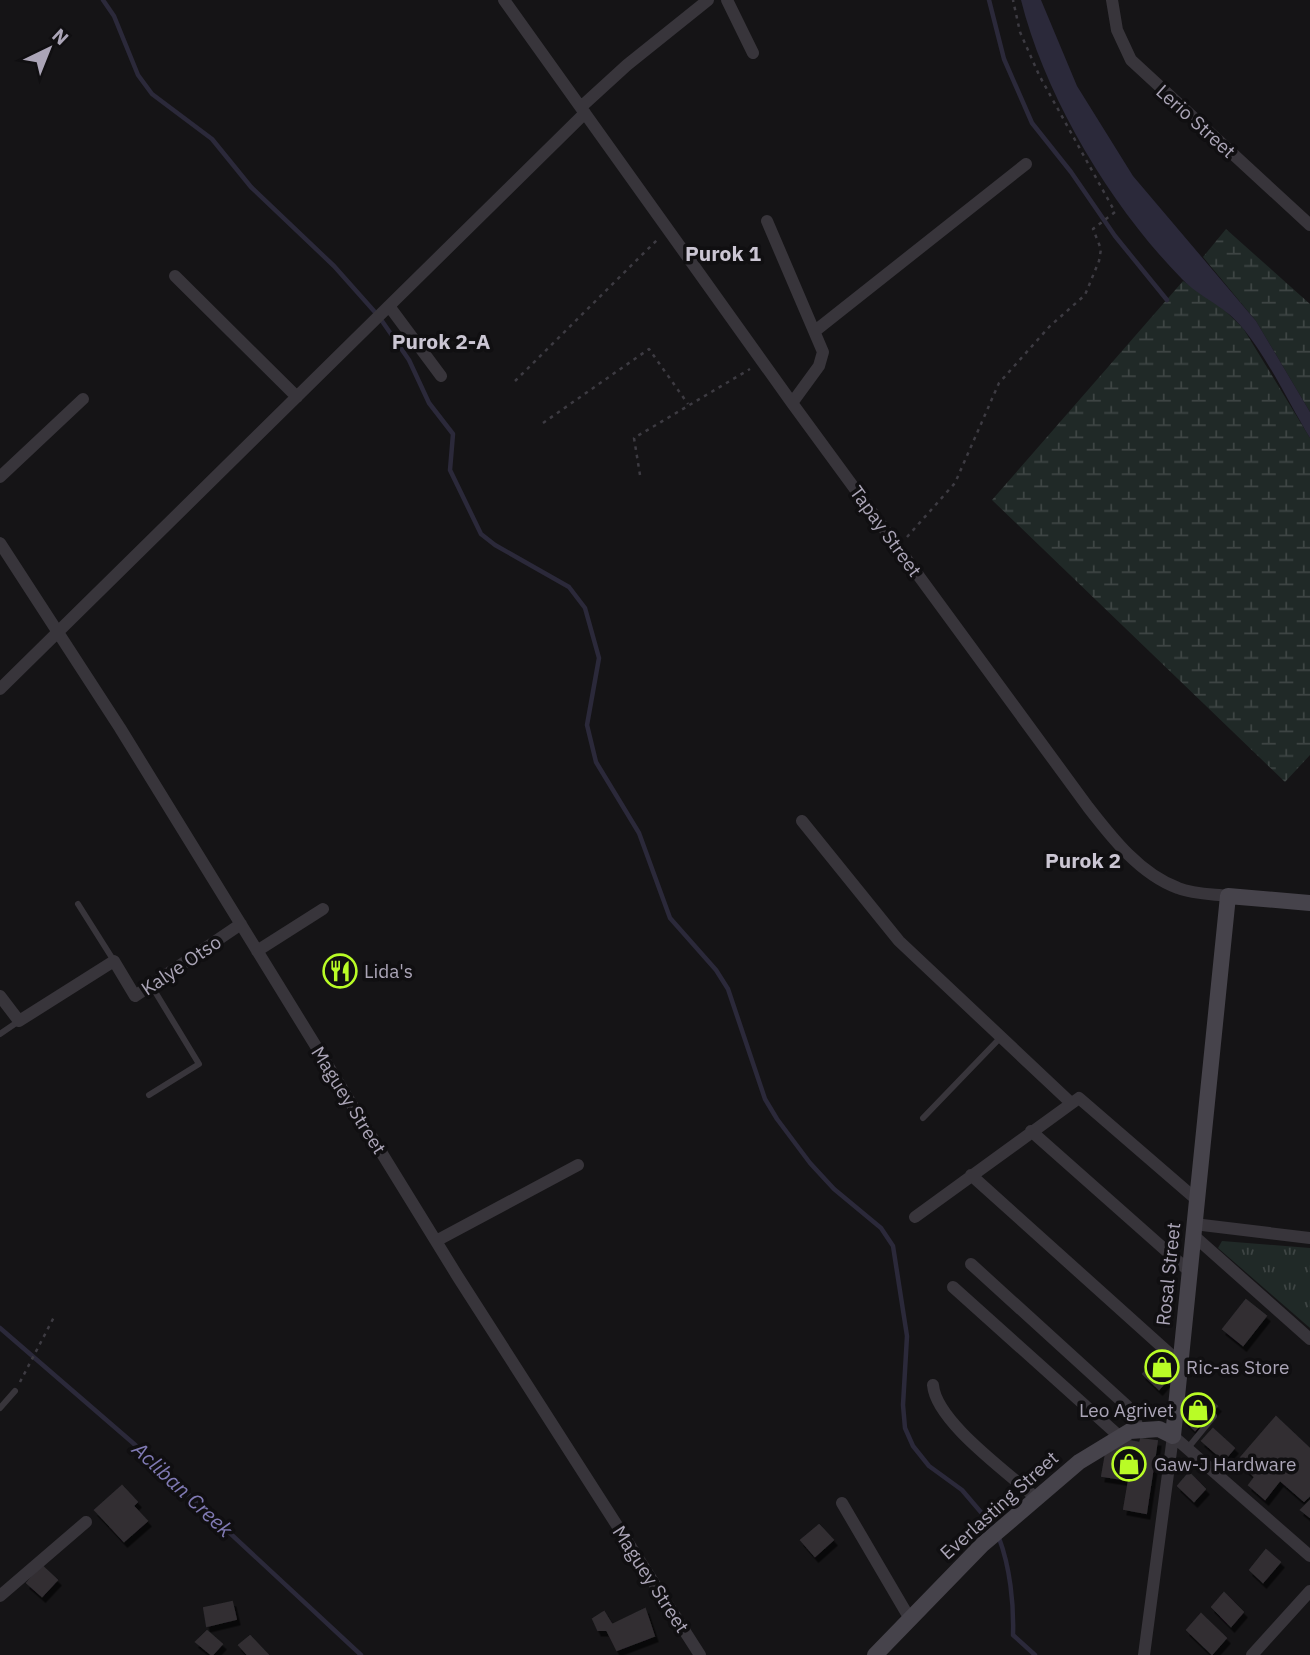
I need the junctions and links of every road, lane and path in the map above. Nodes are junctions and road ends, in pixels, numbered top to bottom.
1 (505, 0) edge
2 (708, 0) edge
3 (727, 0) edge
4 (1013, 0) edge
5 (1112, 0) edge
6 (752, 53) dead end
7 (583, 110) junction
8 (1026, 164) dead end
9 (767, 221) dead end
10 (1310, 225) edge
11 (667, 230) junction
12 (175, 276) dead end
13 (389, 306) junction
14 (816, 331) junction
15 (762, 362) junction
16 (442, 376) dead end
17 (515, 381) dead end
18 (297, 397) junction
19 (83, 399) dead end
20 (792, 403) junction
21 (688, 404) junction
22 (543, 423) dead end
23 (640, 475) dead end
24 (0, 477) edge
25 (0, 543) edge
26 (896, 546) junction
27 (57, 633) junction
28 (0, 689) edge
29 (802, 821) dead end
30 (1228, 896) junction
31 (1310, 903) edge
32 (78, 904) dead end
33 (323, 909) dead end
34 (241, 924) junction
35 (257, 951) junction
36 (114, 961) junction
37 (151, 985) junction
38 (0, 996) edge
39 (19, 1021) junction
40 (0, 1034) edge
41 (1000, 1037) junction
42 (149, 1095) dead end
43 (1070, 1101) junction
44 (923, 1118) dead end
45 (1031, 1131) junction
46 (578, 1165) dead end
47 (971, 1175) junction
48 (1196, 1200) junction
49 (915, 1217) dead end
50 (1194, 1230) junction
51 (1310, 1238) edge
52 (436, 1241) junction
53 (971, 1264) dead end
54 (1189, 1271) junction
55 (953, 1287) dead end
56 (54, 1317) dead end
57 (1310, 1339) edge
58 (1180, 1363) junction
59 (23, 1378) dead end
60 (933, 1385) dead end
61 (15, 1391) dead end
62 (0, 1408) edge
63 (1214, 1416) dead end
64 (1139, 1428) junction
65 (1119, 1436) junction
66 (1172, 1436) junction
67 (1187, 1449) junction
68 (1036, 1498) junction
69 (842, 1503) dead end
70 (86, 1522) dead end
71 (1310, 1556) edge
72 (1310, 1591) edge
73 (0, 1596) edge
74 (910, 1619) junction
75 (700, 1655) edge
76 (875, 1655) edge
77 (1144, 1655) edge
78 (1252, 1655) edge

1 - 7 street, Tapay Street
2 - 7 street
3 - 6 street
4 - 26 path
5 - 10 street, Lerio Street
7 - 11 street, Tapay Street
7 - 13 street
8 - 14 street
9 - 14 street
11 - 15 street, Tapay Street
11 - 17 path
12 - 18 street
13 - 16 street
13 - 18 street
14 - 20 street
15 - 20 street, Tapay Street
15 - 21 path
18 - 27 street
19 - 24 street
20 - 26 street, Tapay Street
21 - 22 path
21 - 23 path
25 - 27 street, Maguey Street
26 - 30 street, Tapay Street
27 - 28 street
27 - 34 street, Maguey Street
29 - 41 street
30 - 31 street
30 - 48 street, Rosal Street
32 - 36 lane
33 - 35 street
34 - 35 street, Maguey Street
34 - 37 street, Kalye Otso
35 - 52 street, Maguey Street
36 - 37 street, Kalye Otso
36 - 39 street
37 - 42 lane
38 - 39 street
39 - 40 lane
41 - 43 street
41 - 44 lane
43 - 45 street
43 - 48 street
45 - 47 street
45 - 54 street
46 - 52 street
47 - 49 street
47 - 58 street
48 - 50 street, Rosal Street
50 - 51 street
50 - 54 street, Rosal Street
50 - 57 street
52 - 75 street, Maguey Street
53 - 64 street
54 - 58 street, Rosal Street
55 - 65 street
56 - 59 path
58 - 66 street, Rosal Street
60 - 68 street
61 - 62 lane
63 - 67 lane
64 - 65 street, Everlasting Street
64 - 66 street
65 - 68 street, Everlasting Street
66 - 67 street
66 - 77 street, Rosal Street
67 - 71 street
68 - 74 street, Everlasting Street
69 - 74 street
70 - 73 street
72 - 78 street
74 - 76 street, Everlasting Street

